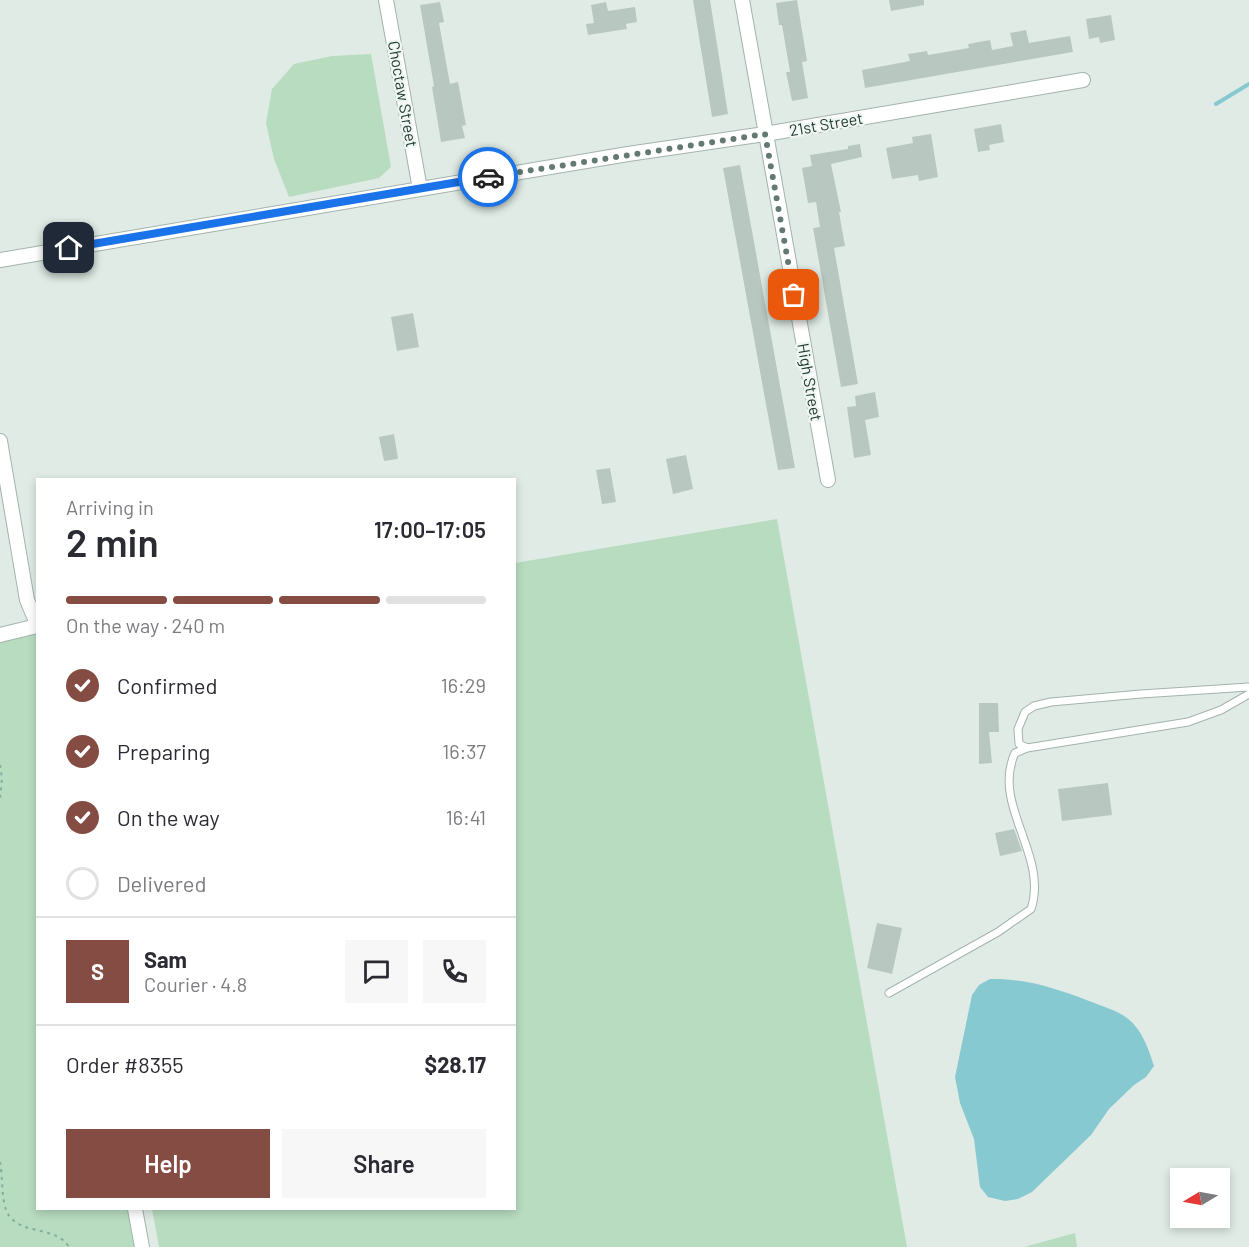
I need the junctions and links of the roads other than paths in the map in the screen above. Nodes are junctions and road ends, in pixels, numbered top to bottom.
1 (386, 0) edge
2 (742, 0) edge
3 (1083, 80) dead end
4 (765, 134) junction
5 (420, 189) junction
6 (0, 260) edge
7 (0, 441) edge
8 (828, 480) dead end
9 (36, 623) edge
10 (36, 626) edge
11 (0, 635) edge
12 (1249, 687) edge
13 (1249, 694) edge
14 (1027, 748) junction
15 (889, 993) dead end
16 (135, 1210) edge
17 (142, 1247) edge

1 - 5 street, Choctaw Street
2 - 4 street, High Street
3 - 4 street, 21st Street
4 - 5 street, 21st Street
4 - 8 street, High Street
5 - 6 street, 21st Street
7 - 9 street
10 - 11 street
12 - 14 lane
13 - 14 lane
14 - 15 lane
16 - 17 street

